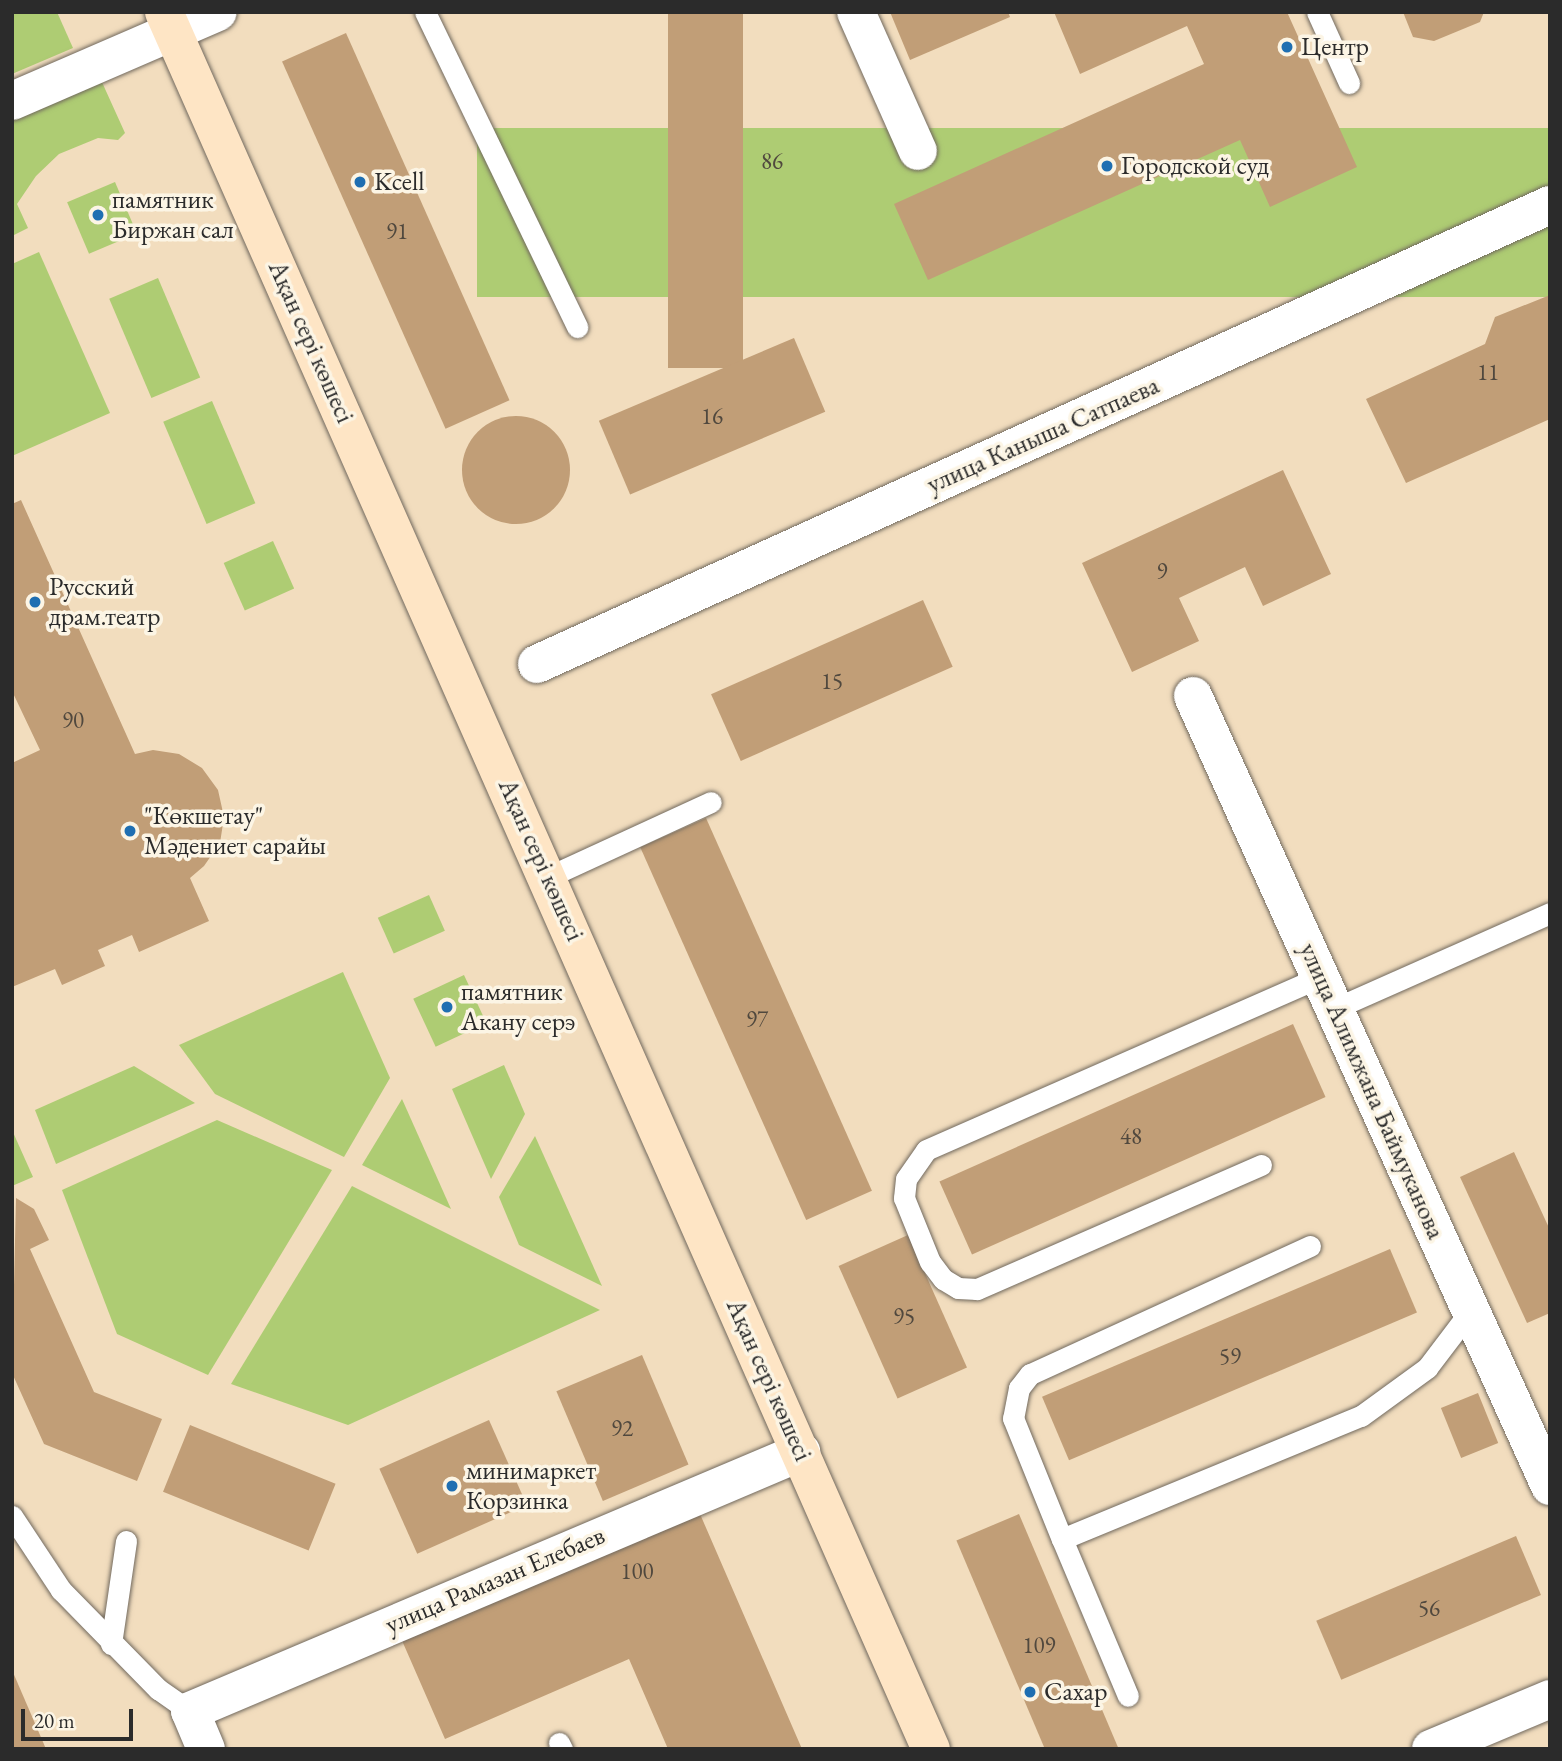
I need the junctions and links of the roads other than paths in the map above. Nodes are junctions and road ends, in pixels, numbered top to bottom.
1 (218, 12) edge
2 (425, 12) edge
3 (856, 12) edge
4 (1317, 12) edge
5 (168, 21) edge
6 (1349, 83) dead end
7 (12, 101) edge
8 (918, 150) dead end
9 (1550, 205) edge
10 (578, 327) dead end
11 (537, 664) dead end
12 (1193, 696) dead end
13 (710, 802) dead end
14 (548, 877) junction
15 (1550, 913) edge
16 (1328, 993) junction
17 (1261, 1165) dead end
18 (1310, 1246) dead end
19 (1471, 1310) junction
20 (800, 1452) junction
21 (1550, 1486) edge
22 (12, 1516) edge
23 (1062, 1539) junction
24 (126, 1541) dead end
25 (111, 1644) junction
26 (1128, 1696) dead end
27 (1550, 1699) edge
28 (190, 1711) junction
29 (206, 1749) edge
30 (931, 1749) edge
31 (1431, 1749) edge

1 - 5 street
2 - 10 lane
3 - 8 street
4 - 6 lane
5 - 7 street
5 - 14 street, Ақан сері көшесі
9 - 11 street, улица Каныша Сатпаева
12 - 16 street, улица Алимжана Баймуканова
13 - 14 lane
14 - 20 street, Ақан сері көшесі
15 - 16 lane
16 - 17 lane
16 - 19 street, улица Алимжана Баймуканова
18 - 23 lane
19 - 21 street, улица Алимжана Баймуканова
19 - 23 lane
20 - 28 street, улица Рамазан Елебаев
20 - 30 street, Ақан сері көшесі
22 - 25 lane
23 - 26 lane
24 - 25 lane
25 - 28 lane
27 - 31 street
28 - 29 street

